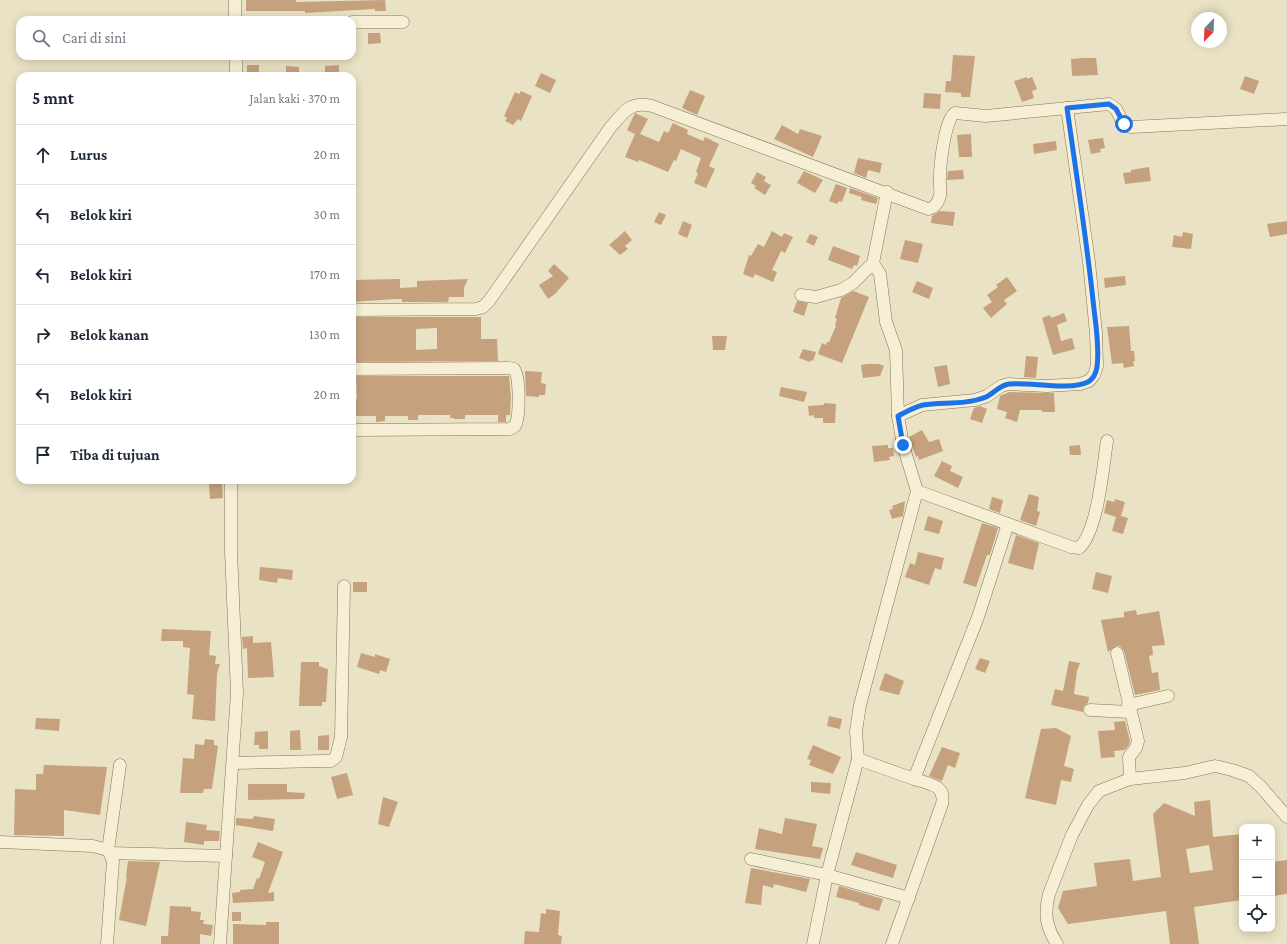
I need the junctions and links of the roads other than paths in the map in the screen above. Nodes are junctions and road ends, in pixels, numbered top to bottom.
1 (235, 0) edge
2 (235, 16) edge
3 (356, 22) edge
4 (403, 22) dead end
5 (236, 60) edge
6 (236, 72) edge
7 (1067, 108) junction
8 (1287, 119) edge
9 (887, 192) junction
10 (873, 263) junction
11 (802, 295) dead end
12 (356, 310) edge
13 (356, 369) edge
14 (898, 416) junction
15 (356, 430) edge
16 (1107, 441) dead end
17 (231, 484) edge
18 (917, 492) junction
19 (1008, 524) junction
20 (344, 586) dead end
21 (1117, 653) dead end
22 (1168, 696) dead end
23 (1129, 708) junction
24 (1090, 710) dead end
25 (858, 759) junction
26 (234, 763) junction
27 (120, 765) dead end
28 (914, 779) junction
29 (1130, 779) junction
30 (1287, 817) edge
31 (0, 842) edge
32 (109, 852) junction
33 (226, 856) junction
34 (751, 858) dead end
35 (827, 875) junction
36 (909, 898) junction
37 (107, 944) edge
38 (220, 944) edge
39 (813, 944) edge
40 (892, 944) edge
41 (1057, 944) edge

1 - 2 street
3 - 4 street
5 - 6 street
7 - 8 street
7 - 9 street
7 - 14 street
9 - 10 street
9 - 12 street
10 - 11 street
10 - 14 street
13 - 15 street
14 - 18 street
16 - 19 street
17 - 26 street
18 - 19 street
18 - 25 street
19 - 28 street
20 - 26 street
21 - 23 street
22 - 23 street
23 - 24 street
23 - 29 street
25 - 28 street
25 - 35 street
26 - 33 street
27 - 32 street
28 - 36 street
29 - 30 street
29 - 41 street
31 - 32 street
32 - 33 street
32 - 37 street
33 - 38 street
34 - 35 street
35 - 36 street
35 - 39 street
36 - 40 street

